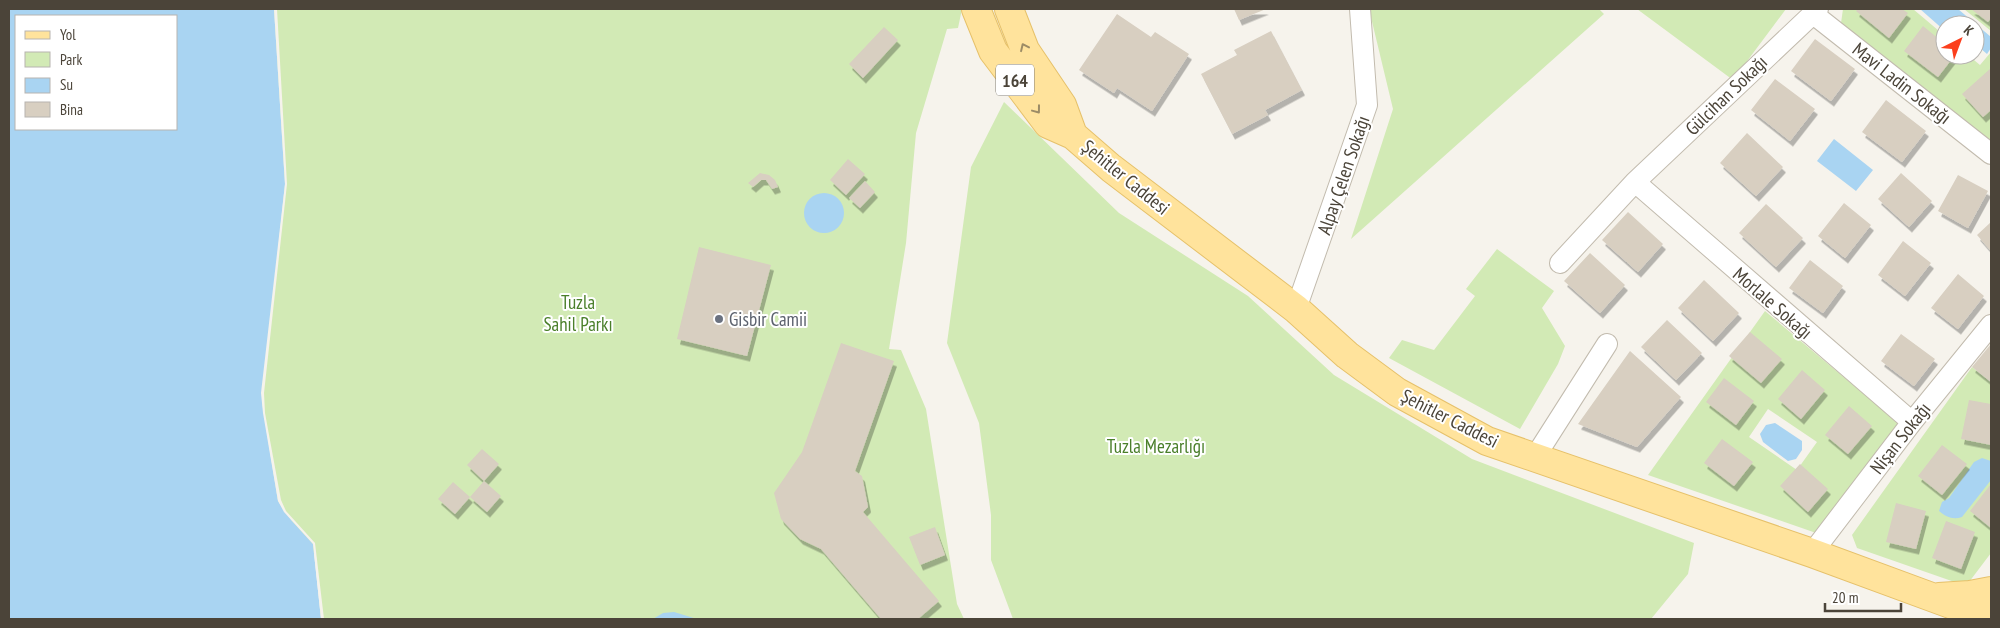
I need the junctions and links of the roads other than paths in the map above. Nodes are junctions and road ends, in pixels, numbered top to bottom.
1 (976, 9) edge
2 (1009, 9) edge
3 (1360, 9) edge
4 (1815, 11) edge
5 (1073, 135) junction
6 (1991, 154) edge
7 (1635, 182) junction
8 (1560, 263) dead end
9 (1296, 309) junction
10 (1991, 325) edge
11 (1607, 344) dead end
12 (1912, 422) junction
13 (1535, 457) junction
14 (1812, 553) junction
15 (1991, 591) edge
16 (1920, 594) junction
17 (1985, 616) edge

1 -> 5 main road, 164
5 -> 2 main road, 164
3 - 9 street, Alpay Çelen Sokağı
4 - 6 street, Mavi Ladin Sokağı
4 - 7 street, Gülcihan Sokağı
5 - 9 main road, Şehitler Caddesi
7 - 8 street, Gülcihan Sokağı
7 - 12 street, Morlale Sokağı
9 - 13 main road, Şehitler Caddesi
10 - 12 street, Nişan Sokağı
11 - 13 street
12 - 14 street, Nişan Sokağı
13 - 14 main road, Şehitler Caddesi
14 - 16 main road, Şehitler Caddesi
15 - 16 main road, Şehitler Caddesi
16 - 17 main road, Şehitler Caddesi

